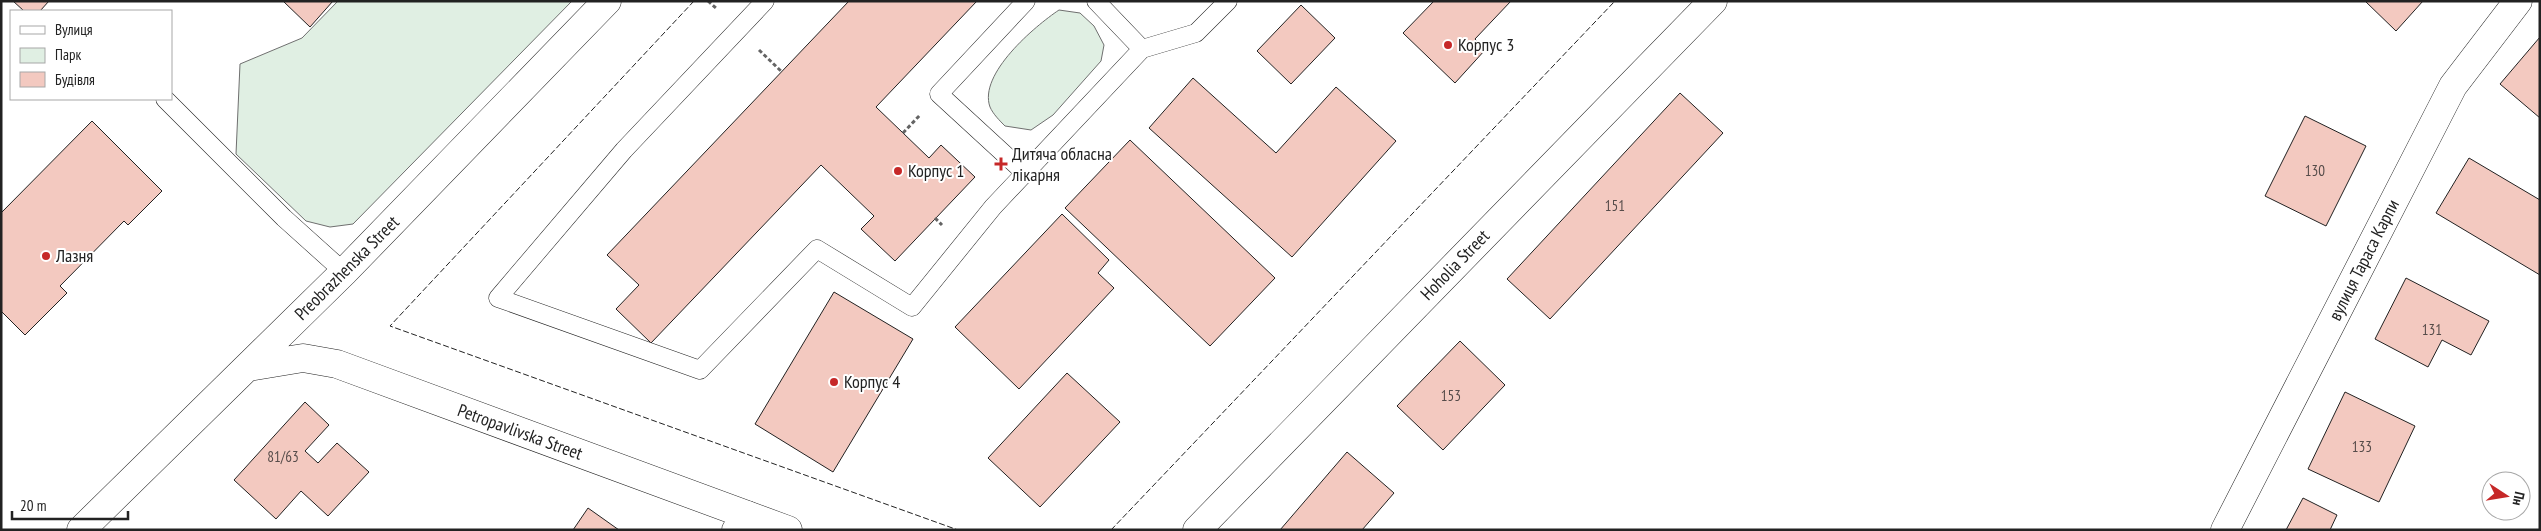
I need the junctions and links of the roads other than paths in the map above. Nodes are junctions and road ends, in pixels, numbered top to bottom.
1 (607, 1) edge
2 (766, 1) edge
3 (1026, 1) edge
4 (1096, 1) edge
5 (1228, 1) edge
6 (1713, 1) edge
7 (2518, 1) edge
8 (1142, 49) junction
9 (166, 100) edge
10 (1026, 174) junction
11 (344, 272) junction
12 (248, 368) junction
13 (742, 522) edge
14 (81, 530) edge
15 (788, 530) edge
16 (1197, 530) edge
17 (2225, 530) edge

1 - 11 main road, Preobrazhenska Street
2 - 10 lane
3 - 10 lane
4 - 8 lane
5 - 8 lane
6 - 16 main road, Hoholia Street
7 - 17 main road, вулиця Тараса Карпи
8 - 10 lane
9 - 11 lane
11 - 12 main road, Preobrazhenska Street
12 - 13 main road, Petropavlivska Street
12 - 14 main road, Preobrazhenska Street
13 - 15 main road, Petropavlivska Street

